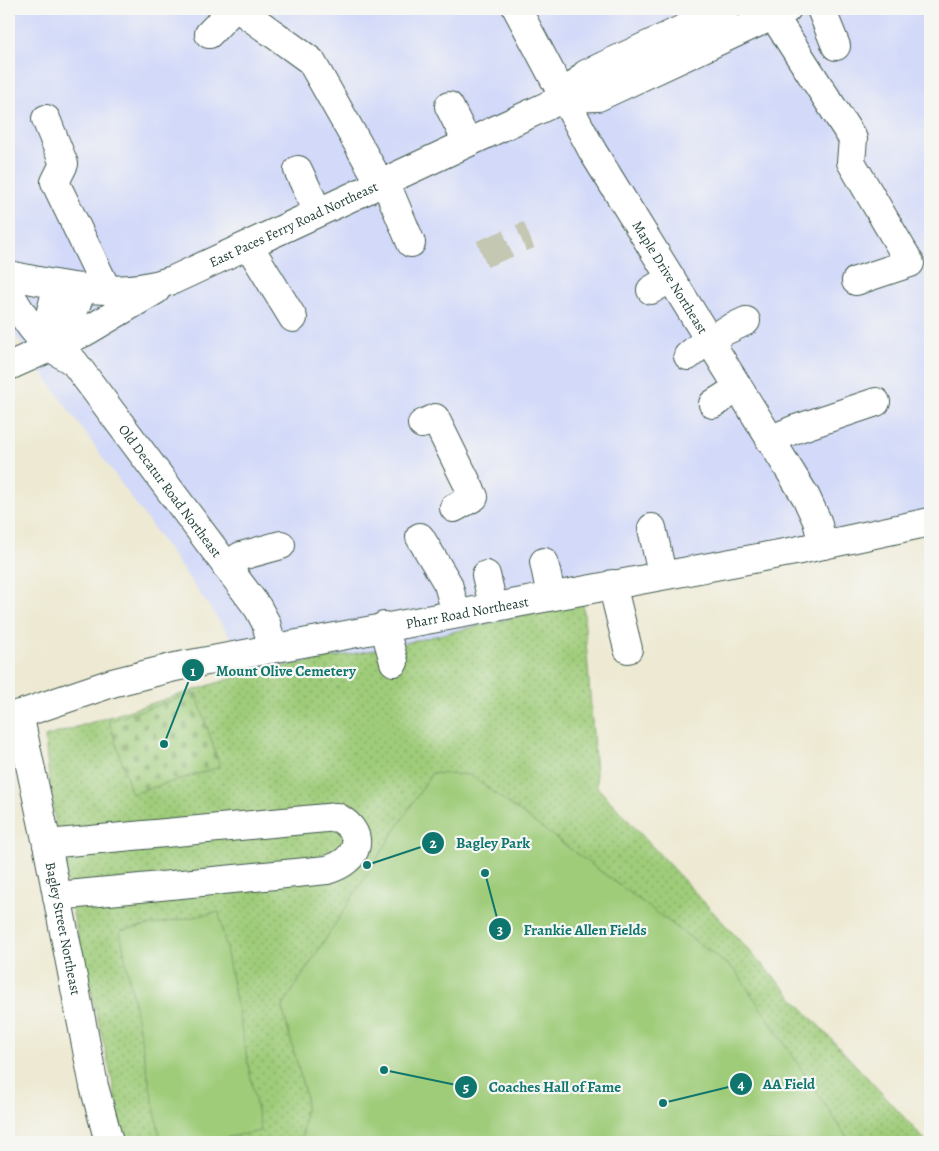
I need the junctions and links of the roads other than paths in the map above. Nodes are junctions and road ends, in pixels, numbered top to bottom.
1 (233, 9) edge
2 (239, 9) edge
3 (517, 9) edge
4 (726, 9) edge
5 (820, 9) edge
6 (780, 12) edge
7 (209, 34) dead end
8 (836, 46) dead end
9 (564, 98) junction
10 (449, 106) dead end
11 (46, 119) dead end
12 (467, 142) junction
13 (298, 170) dead end
14 (383, 182) junction
15 (318, 212) junction
16 (411, 243) dead end
17 (249, 246) junction
18 (9, 275) edge
19 (173, 280) junction
20 (856, 281) dead end
21 (82, 288) junction
22 (9, 292) edge
23 (293, 318) dead end
24 (746, 321) dead end
25 (51, 348) junction
26 (698, 348) junction
27 (9, 366) edge
28 (738, 388) junction
29 (876, 402) dead end
30 (712, 404) dead end
31 (422, 424) dead end
32 (770, 440) junction
33 (454, 508) dead end
34 (930, 522) edge
35 (652, 528) dead end
36 (420, 537) dead end
37 (281, 545) dead end
38 (823, 545) junction
39 (544, 562) dead end
40 (226, 566) junction
41 (662, 574) junction
42 (486, 575) dead end
43 (612, 584) junction
44 (551, 595) junction
45 (492, 605) junction
46 (456, 613) junction
47 (384, 626) junction
48 (272, 647) junction
49 (628, 649) dead end
50 (394, 662) dead end
51 (14, 716) edge
52 (47, 844) junction
53 (57, 896) junction
54 (109, 1142) edge

1 - 7 street
2 - 14 street
3 - 9 street, Maple Drive Northeast
4 - 9 street, East Paces Ferry Road Northeast
5 - 8 street
6 - 9 street, East Paces Ferry Road Northeast
6 - 20 street
9 - 12 street, East Paces Ferry Road Northeast
9 - 26 street, Maple Drive Northeast
10 - 12 street
11 - 21 street
12 - 14 street, East Paces Ferry Road Northeast
13 - 15 street
14 - 15 street, East Paces Ferry Road Northeast
14 - 16 street
15 - 17 street, East Paces Ferry Road Northeast
17 - 19 street, East Paces Ferry Road Northeast
17 - 23 street
18 - 21 street, East Paces Ferry Road Northeast
19 - 21 street, East Paces Ferry Road Northeast
19 - 25 street
21 - 25 street
22 - 25 street, Old Decatur Road Northeast
24 - 26 street
25 - 27 street
25 - 40 street, Old Decatur Road Northeast
26 - 28 street, Maple Drive Northeast
28 - 30 street
28 - 32 street, Maple Drive Northeast
29 - 32 street
31 - 33 street
32 - 38 street, Maple Drive Northeast
34 - 38 street, Pharr Road Northeast
35 - 41 street
36 - 46 street
37 - 40 street
38 - 41 street, Pharr Road Northeast
39 - 44 street
40 - 48 street, Old Decatur Road Northeast
41 - 43 street, Pharr Road Northeast
42 - 45 street
43 - 44 street, Pharr Road Northeast
43 - 49 street
44 - 45 street, Pharr Road Northeast
45 - 46 street, Pharr Road Northeast
46 - 47 street, Pharr Road Northeast
47 - 48 street, Pharr Road Northeast
47 - 50 street
48 - 51 street, Pharr Road Northeast
51 - 52 street, Bagley Street Northeast
52 - 53 street, Bagley Street Northeast
52 - 53 street
53 - 54 street, Bagley Street Northeast

